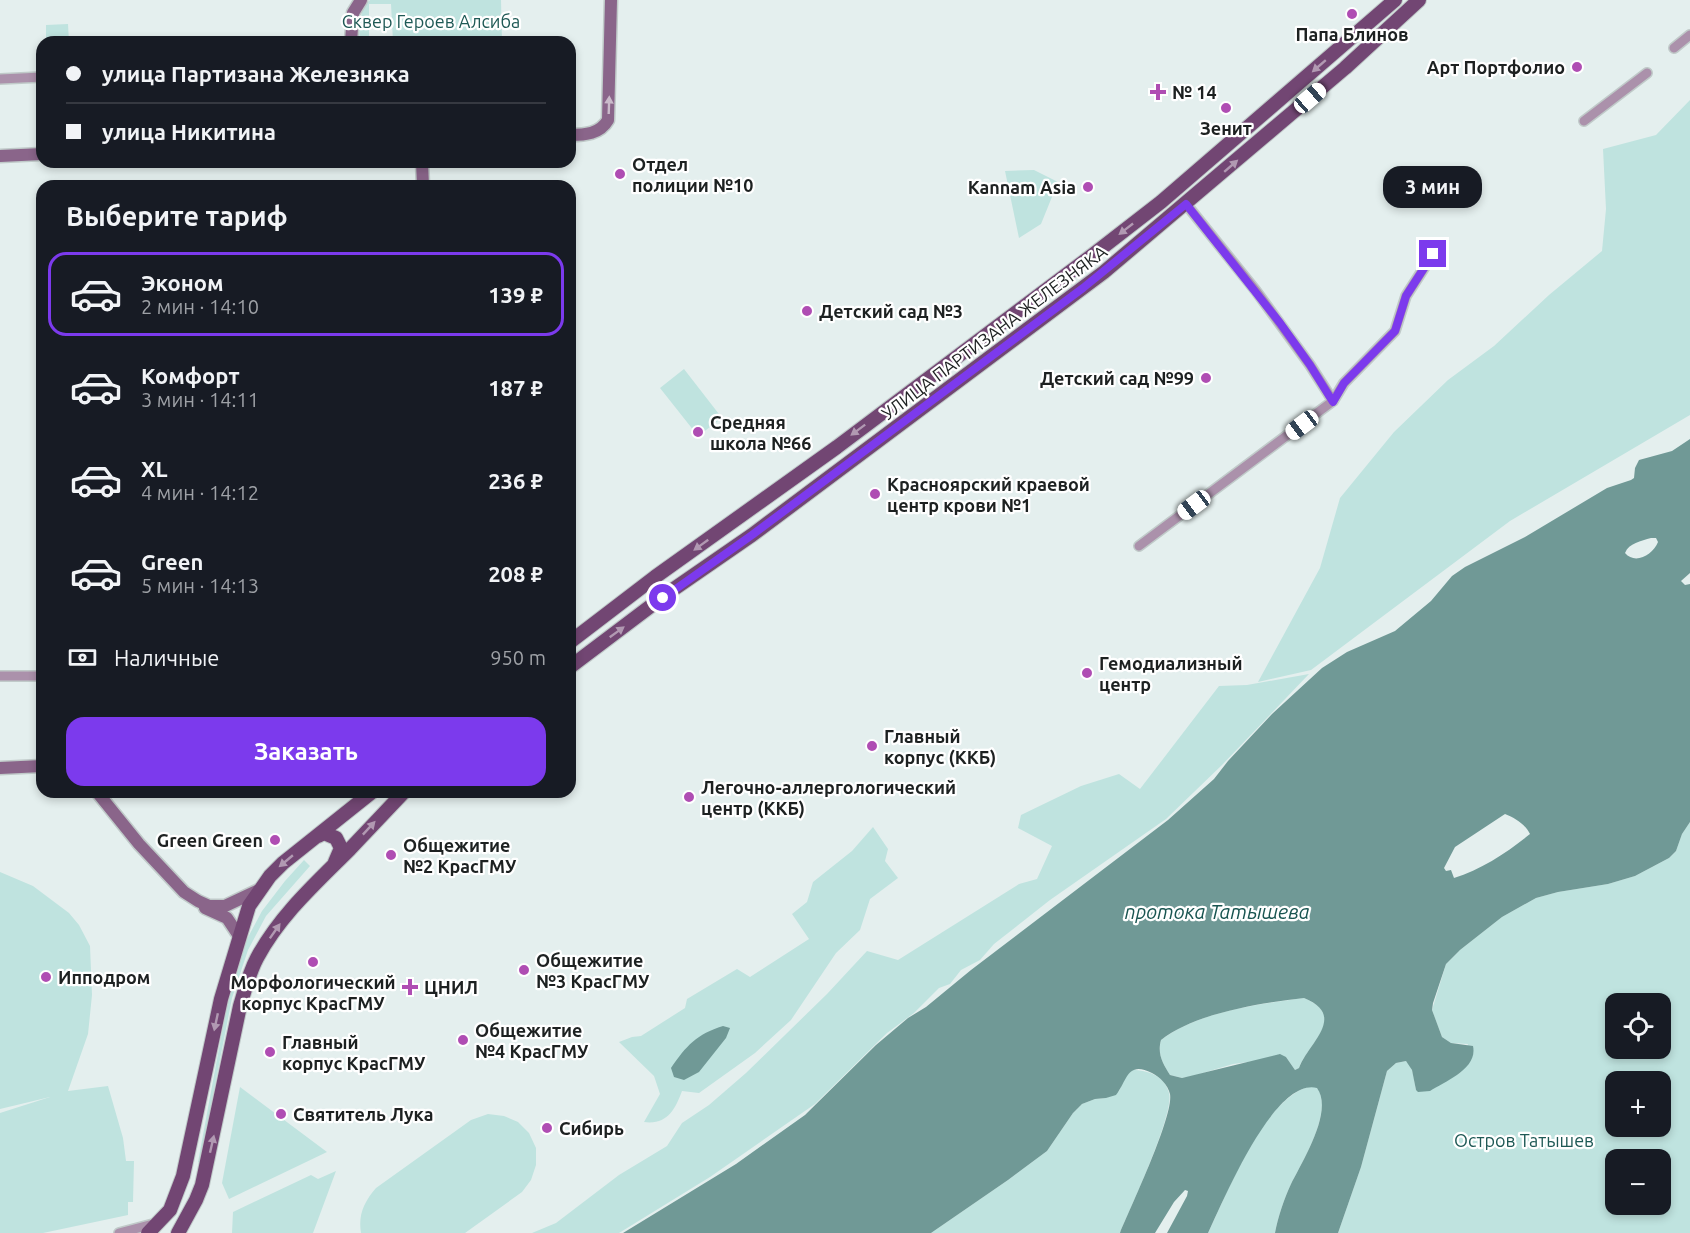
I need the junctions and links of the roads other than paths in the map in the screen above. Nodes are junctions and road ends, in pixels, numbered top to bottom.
1 (361, 0) edge
2 (611, 0) edge
3 (1395, 0) edge
4 (1419, 0) edge
5 (1690, 35) edge
6 (351, 36) edge
7 (1674, 48) dead end
8 (1647, 73) dead end
9 (36, 77) edge
10 (0, 79) edge
11 (1584, 121) dead end
12 (576, 135) edge
13 (36, 154) edge
14 (0, 156) edge
15 (1186, 204) junction
16 (1433, 254) dead end
17 (1090, 257) junction
18 (1104, 272) junction
19 (1048, 288) junction
20 (1063, 303) junction
21 (1333, 402) junction
22 (1139, 546) dead end
23 (655, 577) junction
24 (668, 593) junction
25 (576, 637) edge
26 (576, 662) edge
27 (0, 676) edge
28 (36, 676) edge
29 (36, 766) edge
30 (0, 768) edge
31 (102, 798) edge
32 (364, 798) edge
33 (398, 798) edge
34 (314, 838) junction
35 (334, 864) junction
36 (262, 888) junction
37 (198, 901) junction
38 (239, 936) junction
39 (159, 1222) junction
40 (119, 1233) edge
41 (148, 1233) edge
42 (178, 1233) edge

1 - 6 street
12 -> 2 street
3 -> 17 main road, УЛИЦА ПАРТИЗАНА ЖЕЛЕЗНЯКА
15 -> 4 main road, УЛИЦА ПАРТИЗАНА ЖЕЛЕЗНЯКА
5 - 7 street
8 - 11 street
9 - 10 street
13 - 14 street
15 - 18 main road, УЛИЦА ПАРТИЗАНА ЖЕЛЕЗНЯКА
15 - 21 street
16 - 21 street
17 - 18 main road
17 - 19 main road, УЛИЦА ПАРТИЗАНА ЖЕЛЕЗНЯКА
18 - 20 main road, УЛИЦА ПАРТИЗАНА ЖЕЛЕЗНЯКА
19 - 20 main road
19 -> 23 main road, УЛИЦА ПАРТИЗАНА ЖЕЛЕЗНЯКА
20 - 24 main road, УЛИЦА ПАРТИЗАНА ЖЕЛЕЗНЯКА
21 - 22 street
23 - 24 main road
23 - 25 main road, УЛИЦА ПАРТИЗАНА ЖЕЛЕЗНЯКА
26 -> 24 main road, УЛИЦА ПАРТИЗАНА ЖЕЛЕЗНЯКА
27 - 28 street
29 - 30 street
31 - 37 street
32 - 34 main road
35 -> 33 main road
34 - 35 main road
34 -> 36 main road
42 -> 35 main road
36 - 37 street
36 - 38 main road
37 - 38 street
38 -> 39 main road
39 - 40 street
39 - 41 main road

